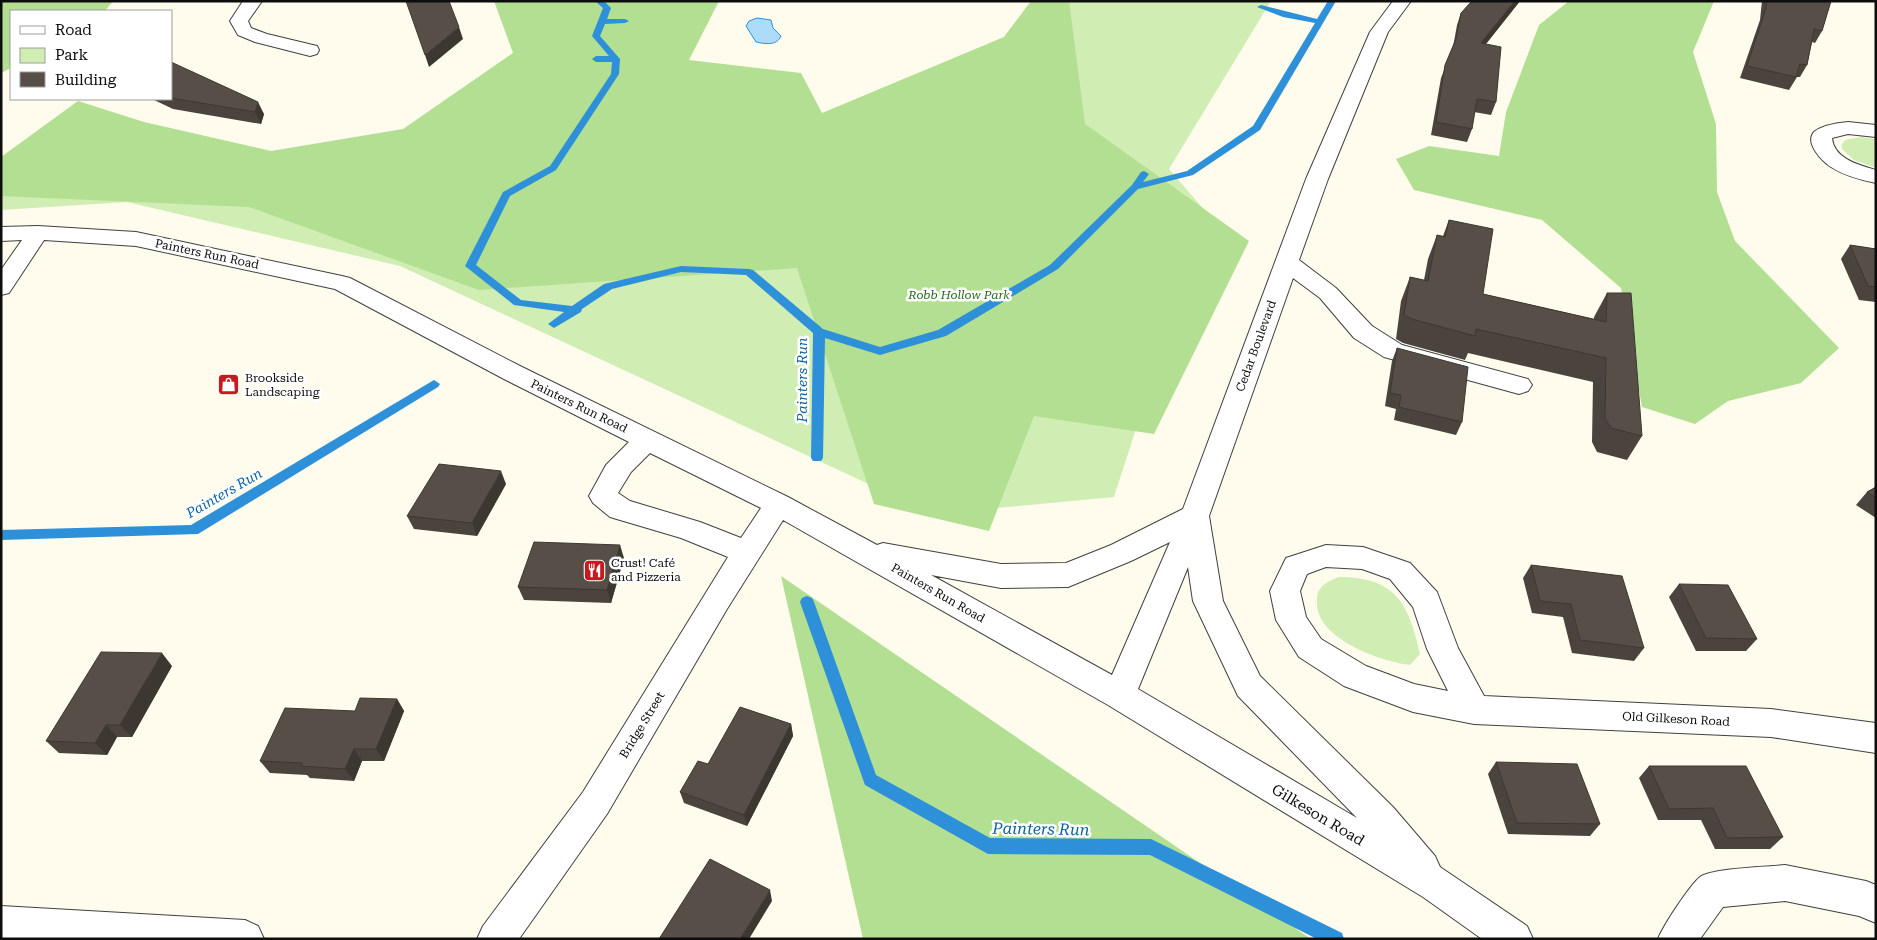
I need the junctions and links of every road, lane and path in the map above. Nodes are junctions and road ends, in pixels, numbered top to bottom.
1 (253, 1) edge
2 (1402, 1) edge
3 (310, 50) dead end
4 (1876, 131) edge
5 (1876, 177) edge
6 (38, 233) junction
7 (1, 234) edge
8 (1287, 262) junction
9 (1, 288) edge
10 (1519, 385) dead end
11 (647, 440) junction
12 (778, 504) junction
13 (1196, 516) junction
14 (862, 550) junction
15 (747, 552) junction
16 (1119, 695) junction
17 (1474, 710) junction
18 (1876, 738) edge
19 (1436, 885) junction
20 (1876, 905) edge
21 (1, 924) edge
22 (245, 939) edge
23 (496, 939) edge
24 (1514, 939) edge
25 (1677, 939) edge

1 - 3 street
2 - 8 street, Cedar Boulevard
4 - 5 street
6 - 7 street, Painters Run Road
6 - 9 street
6 - 11 street, Painters Run Road
8 - 10 street
8 - 13 street, Cedar Boulevard
11 - 12 street, Painters Run Road
11 - 15 street
12 - 14 street, Painters Run Road
12 - 15 street, Bridge Street
13 - 14 street
13 - 16 street, Cedar Boulevard
13 - 19 street
14 - 16 street, Painters Run Road
15 - 23 street, Bridge Street
16 - 19 street, Gilkeson Road
17 - 17 street, Old Gilkeson Road
17 - 18 street, Old Gilkeson Road
19 - 24 street, Gilkeson Road
20 - 25 street
21 - 22 street

